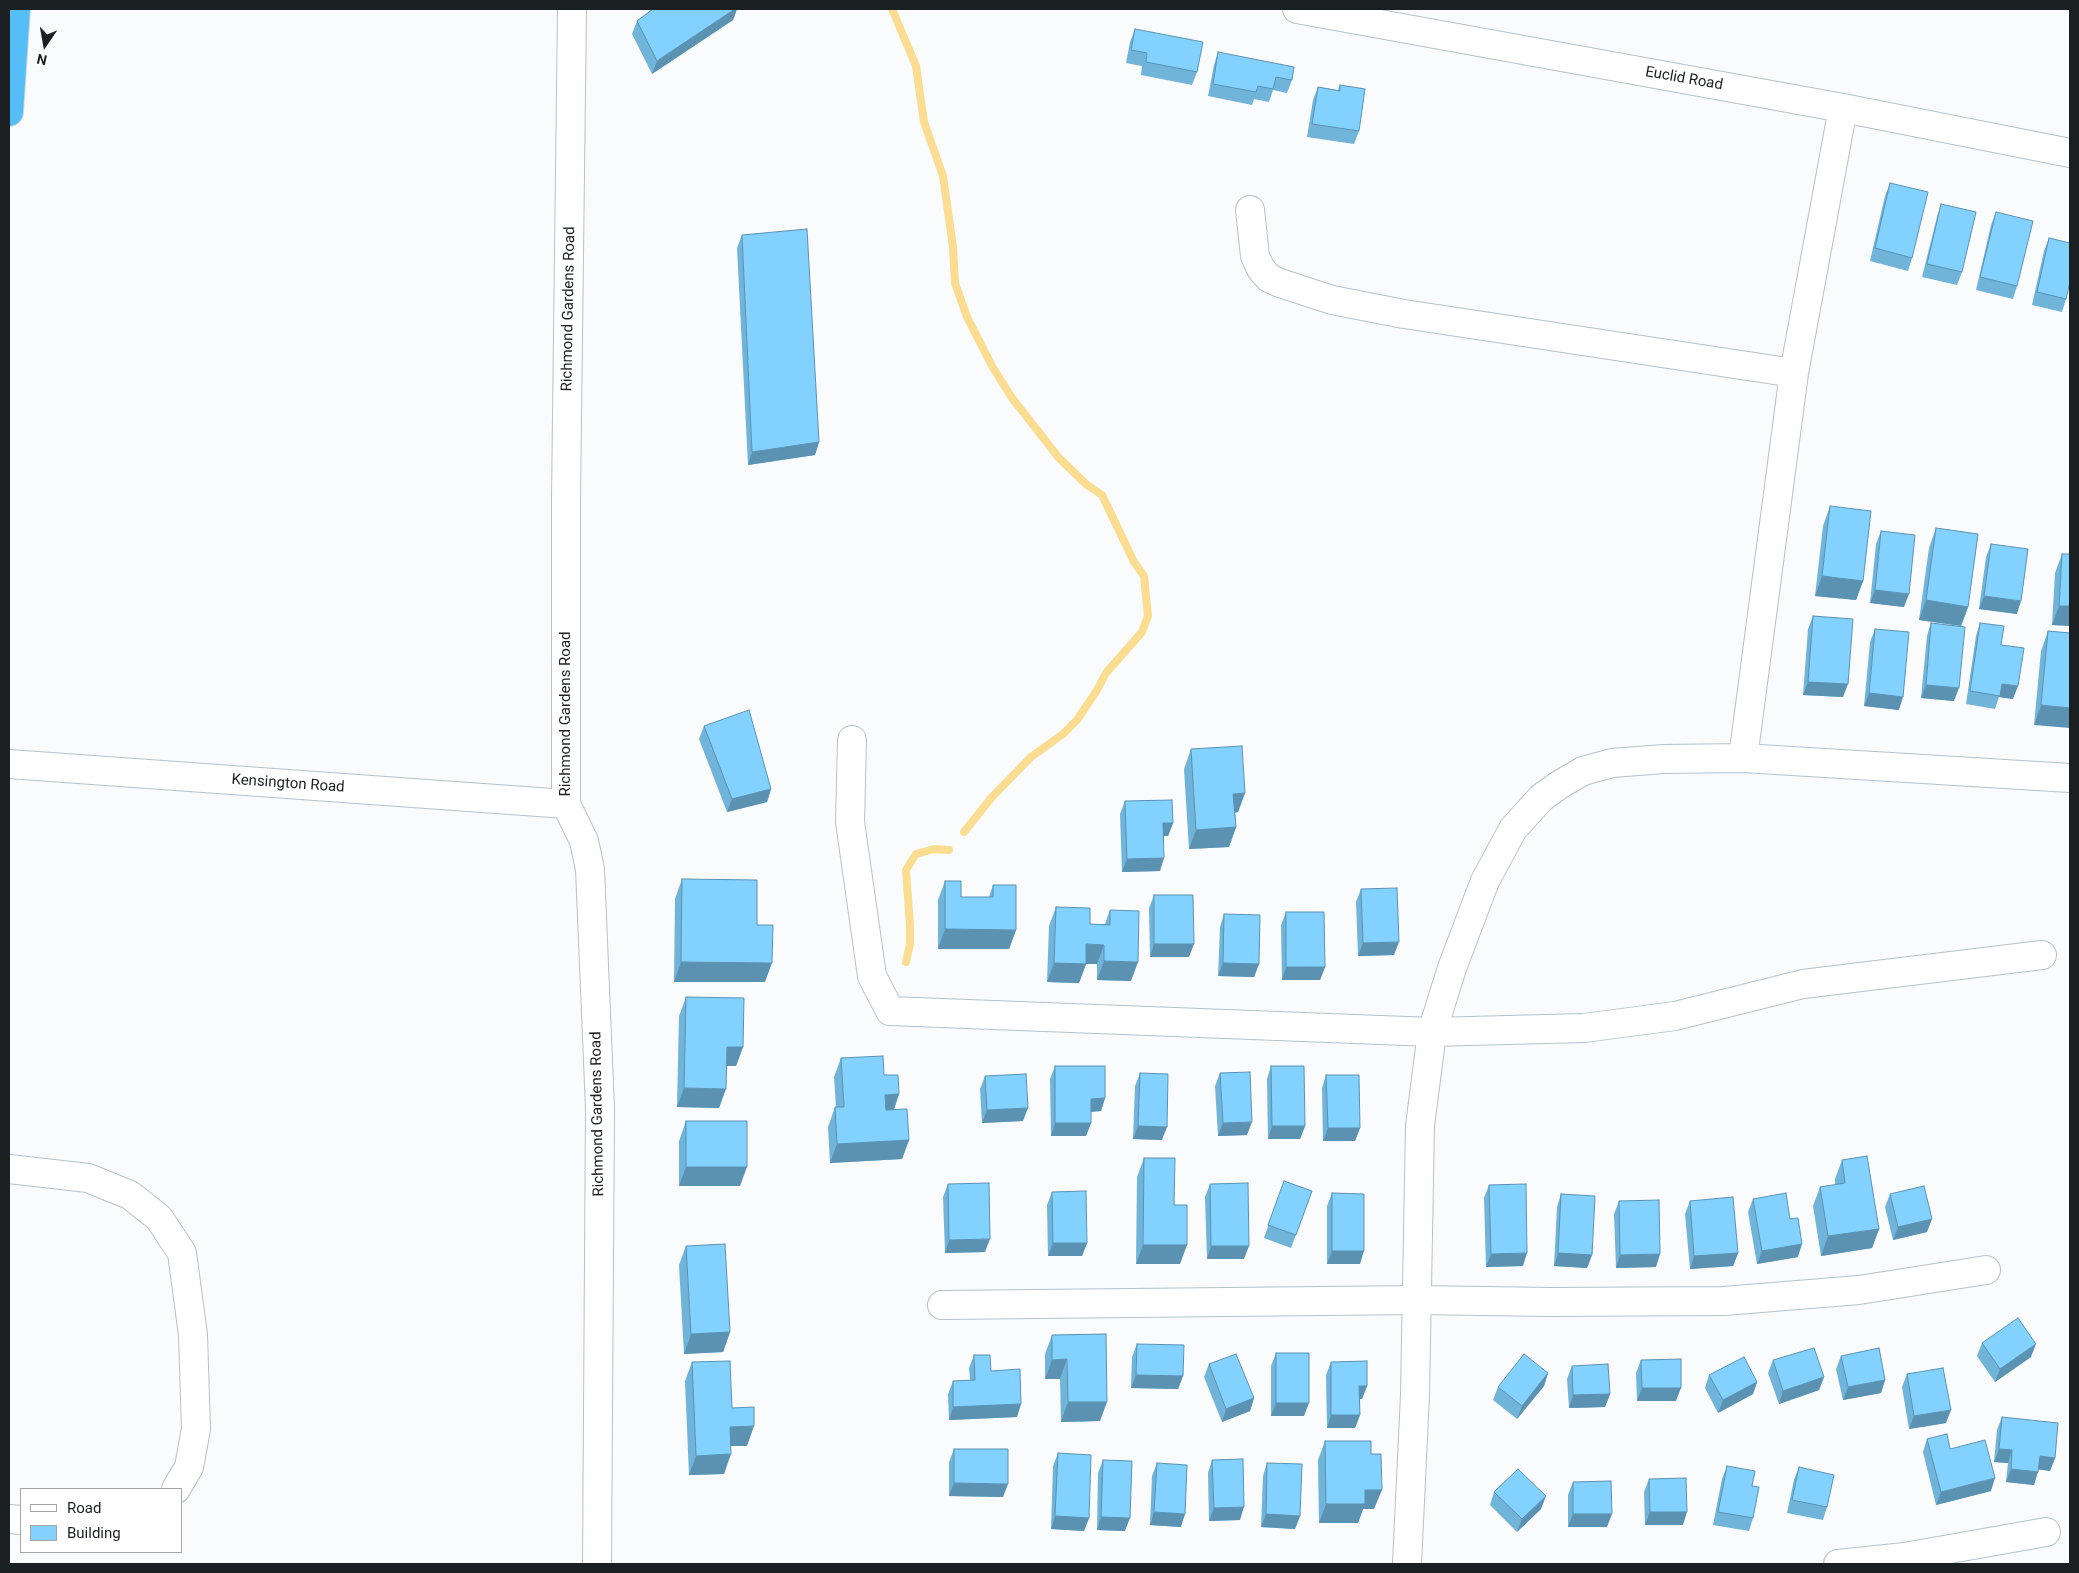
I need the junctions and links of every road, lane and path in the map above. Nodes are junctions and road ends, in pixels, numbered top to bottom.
1 (16, 9) edge
2 (572, 9) edge
3 (1297, 9) edge
4 (1843, 108) junction
5 (9, 112) edge
6 (2070, 153) edge
7 (1250, 210) dead end
8 (1794, 373) junction
9 (852, 740) dead end
10 (1743, 758) junction
11 (9, 764) edge
12 (2070, 778) edge
13 (566, 804) junction
14 (2042, 955) dead end
15 (1432, 1032) junction
16 (9, 1169) edge
17 (1986, 1270) dead end
18 (1417, 1300) junction
19 (942, 1305) dead end
20 (177, 1488) edge
21 (2046, 1532) dead end
22 (597, 1564) edge
23 (1407, 1564) edge
24 (1838, 1564) edge

1 - 5 highway
2 - 13 street, Richmond Gardens Road
3 - 4 street, Euclid Road
4 - 6 street, Euclid Road
4 - 8 street
7 - 8 street
8 - 10 street
9 - 15 street
10 - 12 street
10 - 15 street
11 - 13 street, Kensington Road
13 - 22 street, Richmond Gardens Road
14 - 15 street
15 - 18 street
16 - 20 street
17 - 18 street
18 - 19 street
18 - 23 street
21 - 24 street

